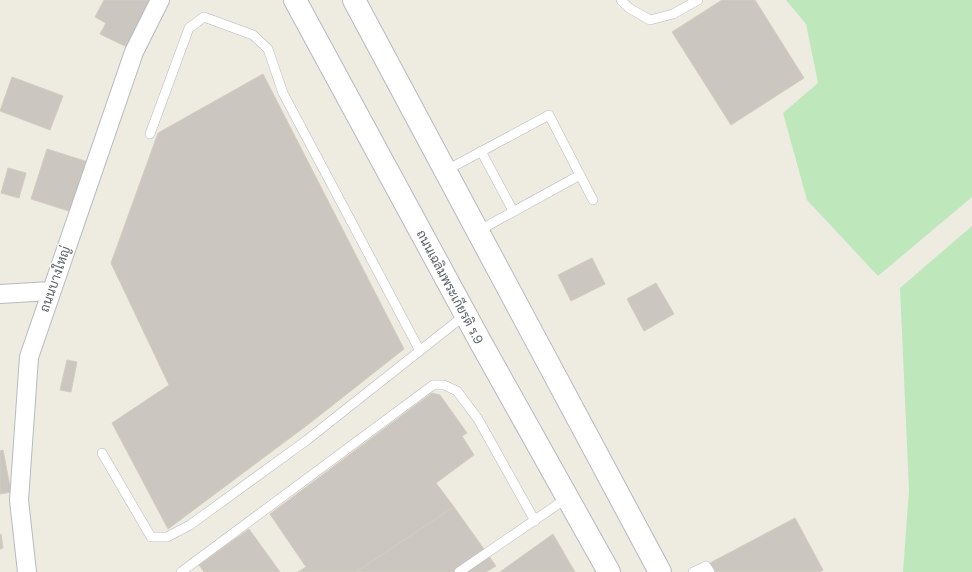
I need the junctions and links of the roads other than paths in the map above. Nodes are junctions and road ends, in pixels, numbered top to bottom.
1 (160, 0) edge
2 (295, 0) edge
3 (354, 0) edge
4 (621, 0) edge
5 (698, 0) edge
6 (150, 134) dead end
7 (481, 151) junction
8 (445, 171) junction
9 (580, 175) junction
10 (593, 200) dead end
11 (513, 212) junction
12 (478, 231) junction
13 (51, 291) junction
14 (0, 294) edge
15 (465, 315) junction
16 (420, 351) junction
17 (102, 453) dead end
18 (567, 498) junction
19 (535, 521) junction
20 (27, 572) edge
21 (181, 572) edge
22 (459, 572) edge
23 (609, 572) edge
24 (660, 572) edge
25 (693, 572) edge
26 (710, 572) edge

1 - 13 street, ถนนบางใหญ่
2 - 15 main road, ถนนเฉลิมพระเกียรติ ร.9
3 - 8 main road
4 - 5 lane
6 - 16 lane
7 - 8 lane
7 - 9 lane
7 - 11 lane
8 - 12 main road
9 - 10 lane
9 - 11 lane
11 - 12 lane
12 - 24 main road
13 - 14 street
13 - 20 street, ถนนบางใหญ่
15 - 16 lane
15 - 18 main road, ถนนเฉลิมพระเกียรติ ร.9
16 - 17 lane
18 - 19 lane
18 - 23 main road, ถนนเฉลิมพระเกียรติ ร.9
19 - 21 lane
19 - 22 lane
25 - 26 lane

